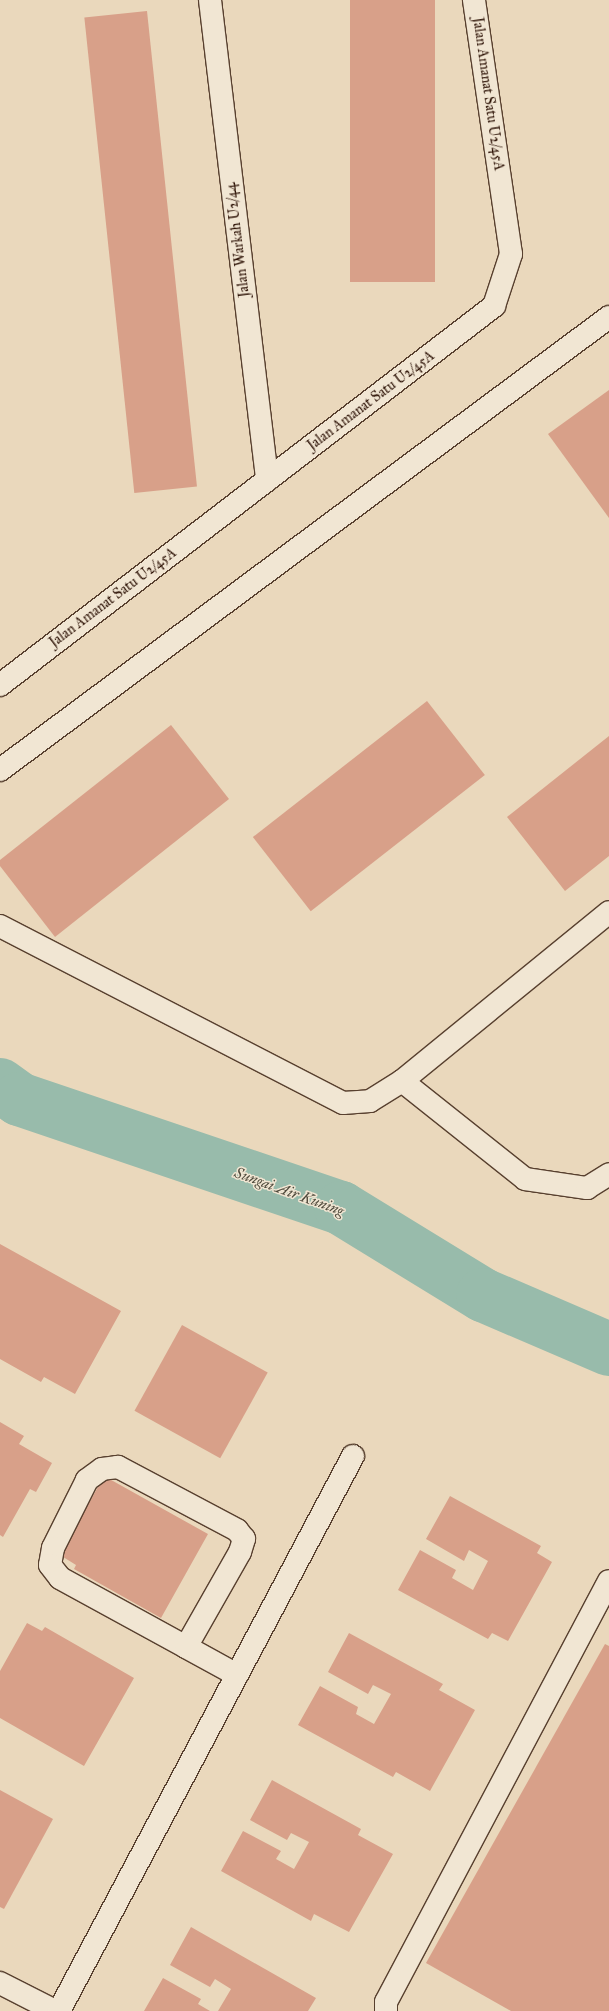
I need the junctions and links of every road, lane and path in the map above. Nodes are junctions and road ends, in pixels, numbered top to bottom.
1 (210, 0) edge
2 (474, 0) edge
3 (609, 317) edge
4 (267, 480) junction
5 (0, 684) edge
6 (0, 770) edge
7 (609, 912) edge
8 (0, 926) edge
9 (402, 1081) junction
10 (609, 1174) edge
11 (353, 1456) dead end
12 (609, 1581) edge
13 (186, 1647) junction
14 (237, 1675) junction
15 (0, 1983) edge
16 (55, 2011) edge
17 (59, 2011) edge
18 (386, 2011) edge

1 - 4 street, Jalan Warkah U2/44
2 - 4 street, Jalan Amanat Satu U2/45A
3 - 6 street
4 - 5 street, Jalan Amanat Satu U2/45A
7 - 9 street
8 - 9 street
9 - 10 street
11 - 14 street
12 - 18 street
13 - 13 street
13 - 14 street
14 - 17 street
15 - 16 street

